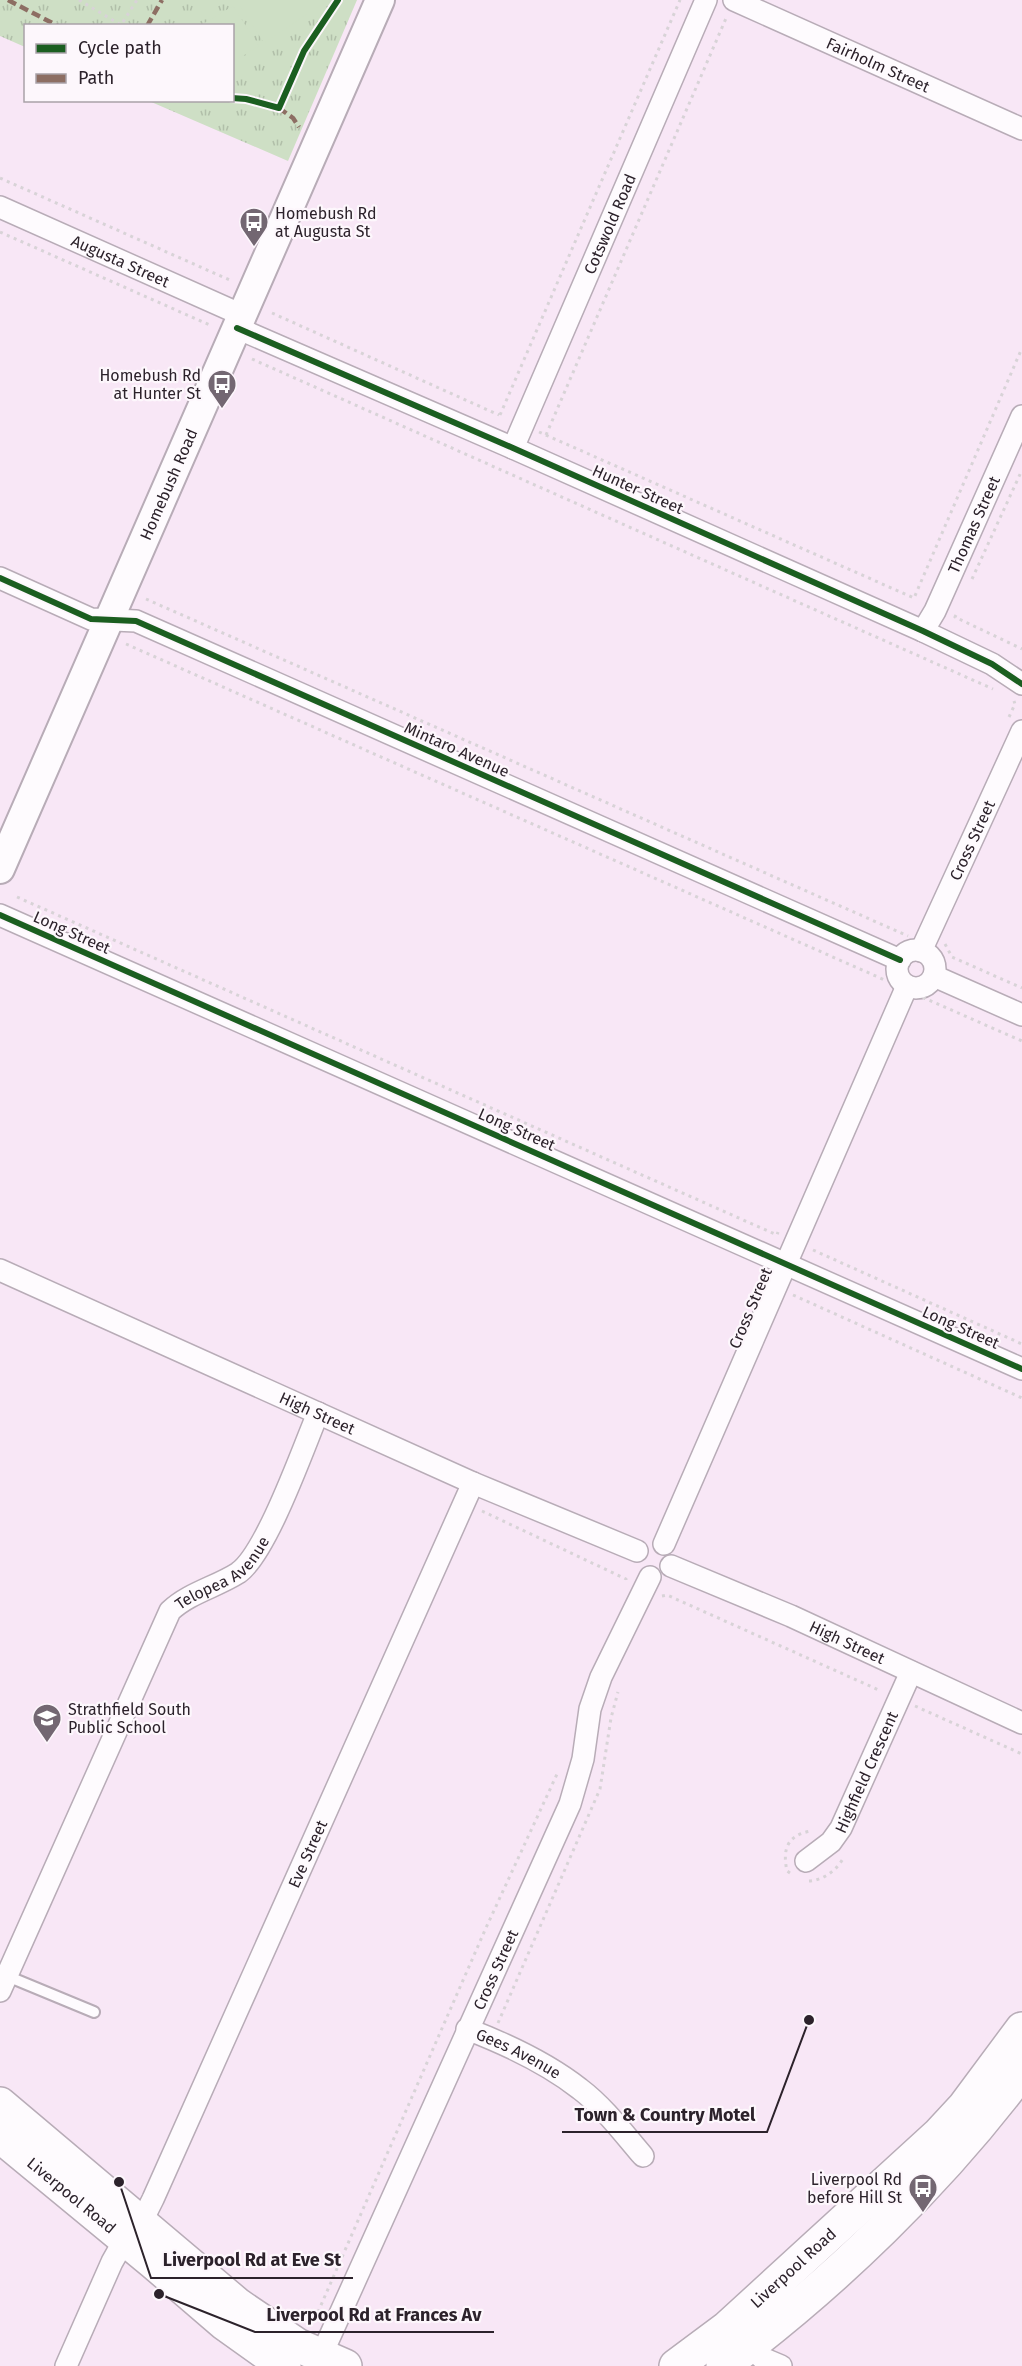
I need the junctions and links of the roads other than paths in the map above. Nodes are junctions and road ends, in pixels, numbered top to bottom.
1 (380, 0) edge
2 (706, 0) edge
3 (730, 8) edge
4 (1022, 129) edge
5 (0, 207) edge
6 (230, 323) junction
7 (1022, 416) edge
8 (513, 448) junction
9 (0, 578) edge
10 (109, 618) junction
11 (923, 631) junction
12 (1016, 691) edge
13 (1014, 728) edge
14 (0, 869) edge
15 (0, 915) edge
16 (921, 951) junction
17 (900, 960) junction
18 (934, 976) junction
19 (899, 984) junction
20 (1022, 1015) edge
21 (785, 1263) junction
22 (0, 1270) edge
23 (1022, 1369) edge
24 (318, 1413) junction
25 (473, 1483) junction
26 (664, 1544) junction
27 (637, 1551) junction
28 (671, 1566) junction
29 (650, 1578) junction
30 (911, 1672) junction
31 (1022, 1724) edge
32 (803, 1874) road end
33 (3, 1983) edge
34 (94, 2012) dead end
35 (467, 2029) junction
36 (1022, 2029) edge
37 (1022, 2070) edge
38 (0, 2104) edge
39 (0, 2136) edge
40 (644, 2156) dead end
41 (133, 2231) junction
42 (738, 2337) junction
43 (333, 2361) edge
44 (66, 2366) edge
45 (284, 2366) edge
46 (676, 2366) edge
47 (723, 2366) edge
48 (781, 2366) edge

1 - 6 main road, Homebush Road
2 - 8 street, Cotswold Road
3 - 4 street, Fairholm Street
5 - 6 street, Augusta Street
6 - 8 street, Hunter Street
6 - 10 main road, Homebush Road
7 - 11 street, Thomas Street
8 - 11 street, Hunter Street
9 - 10 street, Mintaro Avenue
10 - 14 main road, Homebush Road
10 - 17 street, Mintaro Avenue
11 - 12 street, Hunter Street
13 - 16 street, Cross Street
15 - 21 street, Long Street
16 - 17 street
16 - 18 street
17 - 19 street
18 - 19 street
18 - 20 street
19 - 21 street, Cross Street
21 - 23 street, Long Street
21 - 26 street, Cross Street
22 - 24 street, High Street
24 - 25 street, High Street
24 - 33 street, Telopea Avenue
25 - 27 street, High Street
25 - 41 street, Eve Street
26 - 27 street
26 - 28 street
27 - 29 street
28 - 29 street
28 - 30 street, High Street
29 - 35 street, Cross Street
30 - 31 street, High Street
30 - 32 street, Highfield Crescent
33 - 34 lane
35 - 40 street, Gees Avenue
35 - 43 street, Cross Street
36 - 42 highway, Liverpool Road
37 - 42 highway, Liverpool Road
38 - 41 highway, Liverpool Road
39 - 41 highway, Liverpool Road
41 - 43 highway, Liverpool Road
41 - 44 street, Eve Street
41 - 45 highway, Liverpool Road
42 - 46 highway, Liverpool Road
42 - 47 highway, Liverpool Road
42 - 48 street

